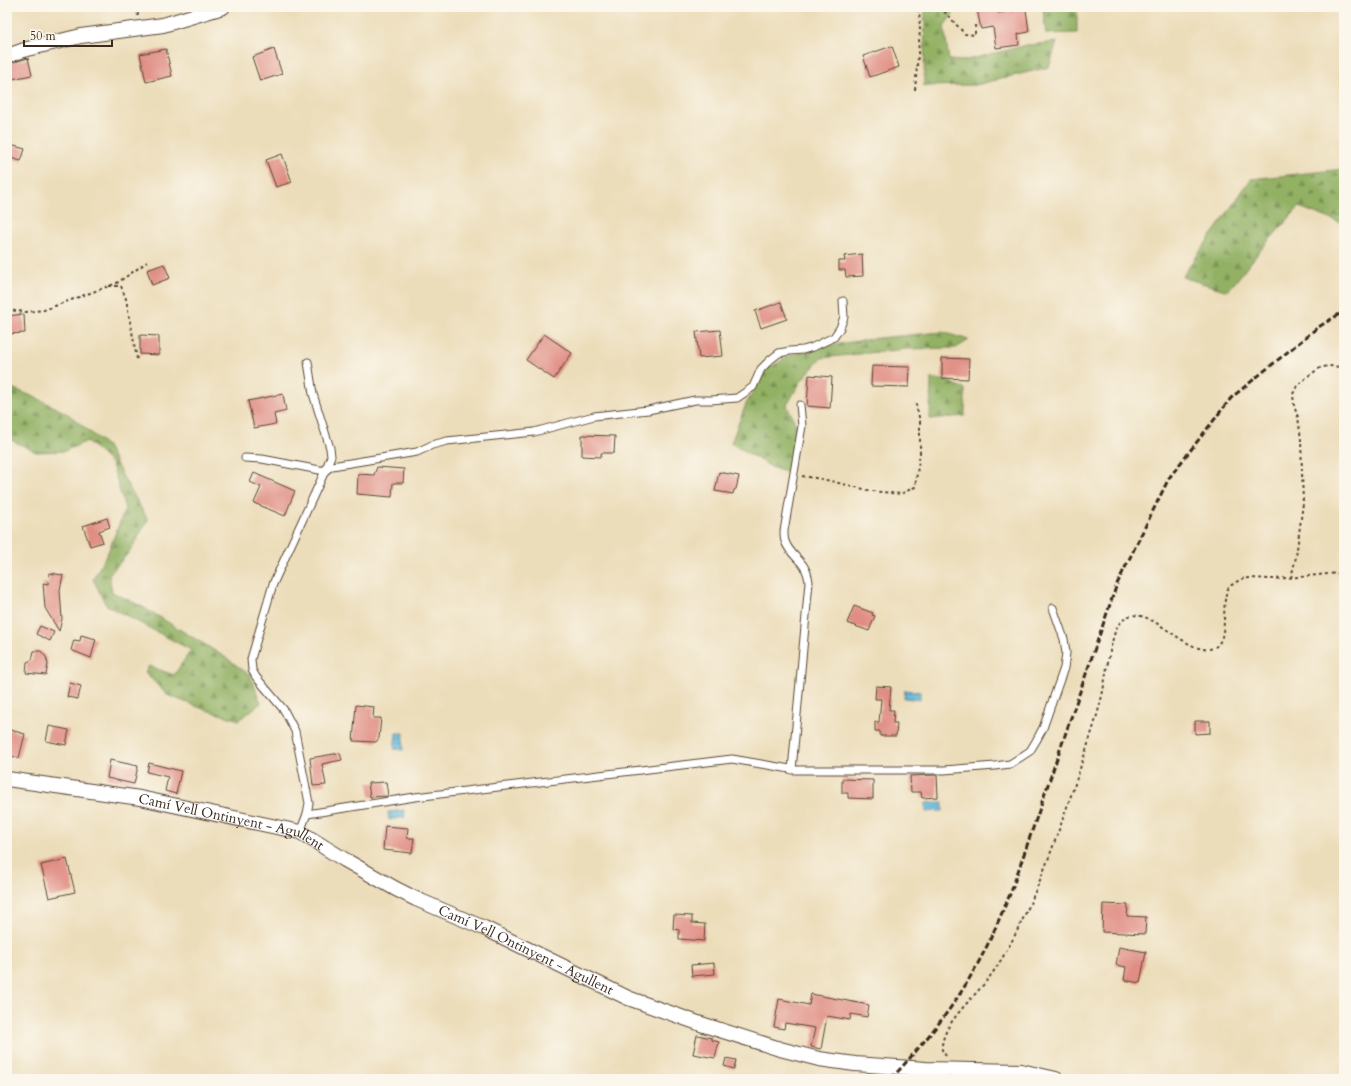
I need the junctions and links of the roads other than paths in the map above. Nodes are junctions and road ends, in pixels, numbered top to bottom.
1 (223, 7) edge
2 (7, 56) edge
3 (843, 301) dead end
4 (308, 362) dead end
5 (800, 405) dead end
6 (245, 458) dead end
7 (325, 471) junction
8 (1052, 608) dead end
9 (792, 770) junction
10 (7, 779) edge
11 (307, 814) junction
12 (300, 832) junction
13 (1053, 1079) edge

1 - 2 street
3 - 7 lane
4 - 7 lane
5 - 9 lane
6 - 7 lane
7 - 11 lane
8 - 9 lane
9 - 11 lane
10 - 12 street, Camí Vell Ontinyent - Agullent
11 - 12 lane
12 - 13 street, Camí Vell Ontinyent - Agullent

